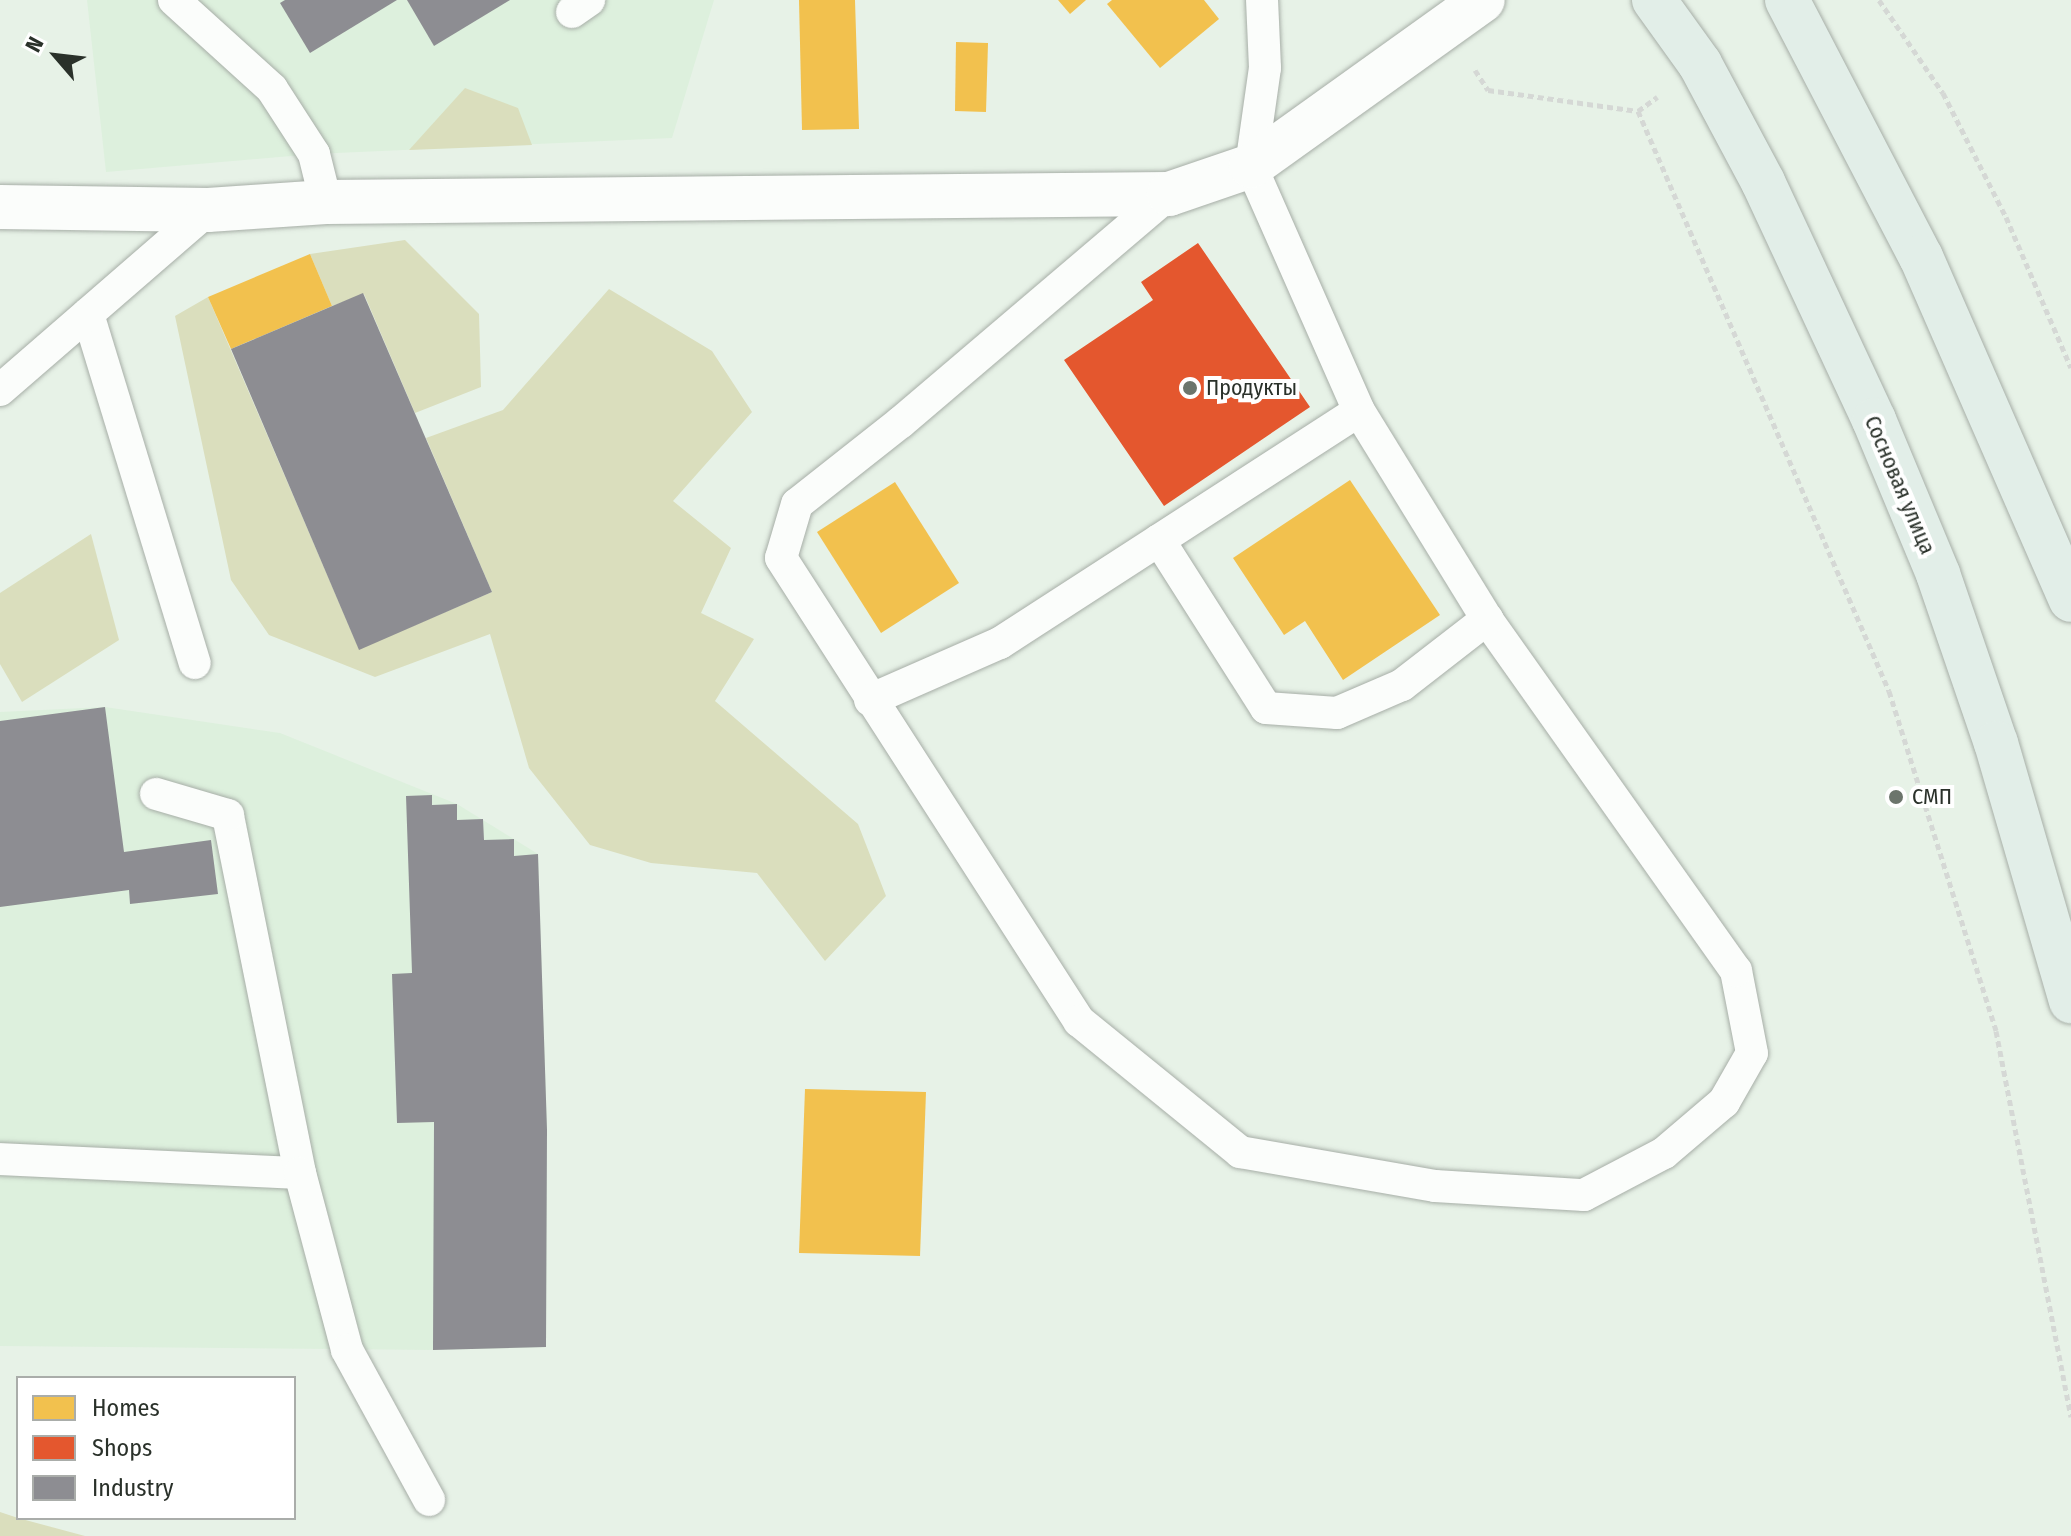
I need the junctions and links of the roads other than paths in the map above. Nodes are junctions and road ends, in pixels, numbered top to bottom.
1 (174, 0) edge
2 (1262, 0) edge
3 (1483, 0) edge
4 (1654, 0) edge
5 (1787, 0) edge
6 (1251, 166) junction
7 (1169, 194) junction
8 (326, 202) junction
9 (0, 207) edge
10 (208, 210) junction
11 (88, 314) junction
12 (0, 390) edge
13 (1359, 411) junction
14 (1159, 540) junction
15 (2071, 600) edge
16 (1487, 619) junction
17 (195, 663) dead end
18 (870, 700) junction
19 (156, 794) dead end
20 (2071, 1001) edge
21 (0, 1159) edge
22 (300, 1173) junction
23 (429, 1500) dead end

1 - 8 lane
2 - 6 lane
3 - 6 street
4 - 20 main road, Сосновая улица
5 - 15 main road
6 - 7 street
6 - 13 lane
7 - 8 street
7 - 18 lane
8 - 10 street
9 - 10 street
10 - 11 lane
11 - 12 lane
11 - 17 lane
13 - 14 lane
13 - 16 lane
14 - 16 lane
14 - 18 lane
16 - 18 lane
19 - 22 lane
21 - 22 lane
22 - 23 lane

